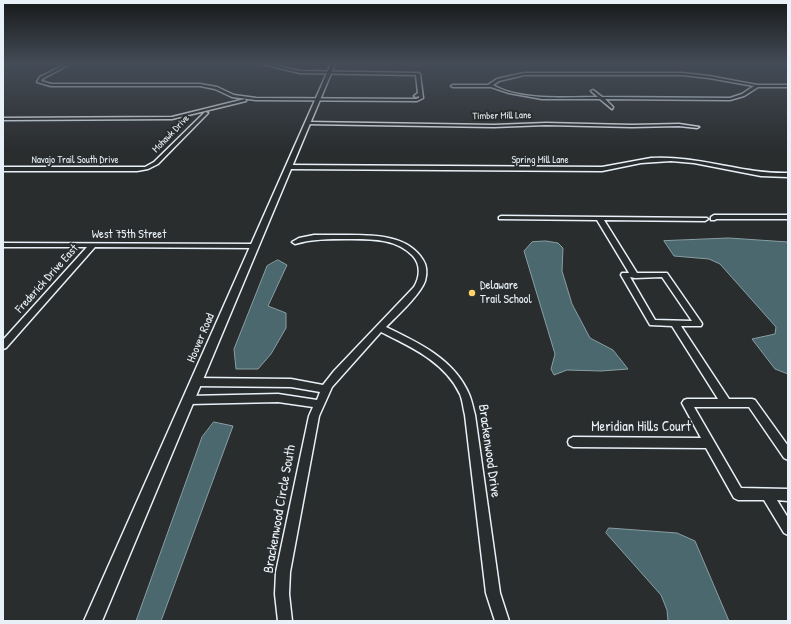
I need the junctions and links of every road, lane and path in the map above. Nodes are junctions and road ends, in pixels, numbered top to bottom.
1 (321, 93) edge
2 (420, 93) edge
3 (518, 93) edge
4 (596, 93) edge
5 (747, 93) edge
6 (230, 94) joint
7 (420, 97) junction
8 (602, 98) junction
9 (256, 99) junction
10 (318, 99) junction
11 (404, 100) junction
12 (217, 107) junction
13 (612, 108) dead end
14 (208, 111) junction
15 (184, 117) junction
16 (3, 119) edge
17 (197, 120) junction
18 (308, 123) junction
19 (697, 127) dead end
20 (289, 167) junction
21 (146, 168) joint
22 (3, 169) edge
23 (788, 175) edge
24 (788, 217) edge
25 (501, 218) dead end
26 (599, 218) junction
27 (705, 219) dead end
28 (713, 219) dead end
29 (296, 242) dead end
30 (3, 245) edge
31 (93, 246) junction
32 (255, 246) junction
33 (635, 276) junction
34 (674, 323) junction
35 (380, 328) junction
36 (3, 346) edge
37 (196, 382) junction
38 (326, 389) junction
39 (189, 400) junction
40 (726, 403) junction
41 (318, 404) junction
42 (573, 442) dead end
43 (709, 443) junction
44 (784, 444) edge
45 (788, 455) edge
46 (767, 495) junction
47 (788, 496) edge
48 (788, 529) edge
49 (93, 621) edge
50 (285, 621) edge
51 (502, 621) edge

1 - 10 street, Hoover Road
2 - 7 street
3 - 8 street
4 - 8 street
5 - 8 street
6 - 9 street
6 - 12 street
7 - 11 street
7 - 11 street
8 - 13 street
9 - 10 street
9 - 12 street
10 - 11 street
10 - 18 street, Hoover Road
12 - 14 street
14 - 15 street
14 - 17 street, Mohawk Drive
15 - 16 street
15 - 17 street
17 - 21 street, Mohawk Drive
18 - 19 street, Timber Mill Lane
18 - 20 street, Hoover Road
20 - 23 street, Spring Mill Lane
20 - 32 street, Hoover Road
21 - 22 street, Navajo Trail South Drive
24 - 28 street
25 - 26 street
26 - 27 street
26 - 33 street
29 - 35 street, Brackenwood Circle South
30 - 31 street, West 75th Street
31 - 32 street, West 75th Street
31 - 36 street, Frederick Drive East
32 - 37 street, Hoover Road
33 - 34 street
33 - 34 street
34 - 40 street
35 - 38 street, Brackenwood Circle South
35 - 51 street, Brackenwood Drive
37 - 38 street
37 - 39 street, Hoover Road
38 - 41 street, Brackenwood Circle South
39 - 41 street
39 - 49 street, Hoover Road
40 - 43 street, Meridian Hills Court
40 - 44 street, Meridian Hills Court
41 - 50 street, Brackenwood Circle South
42 - 43 street, Meridian Hills Court
43 - 46 street, Meridian Hills Court
44 - 45 street, Meridian Hills Court
46 - 47 street, Meridian Hills Court
46 - 48 street

